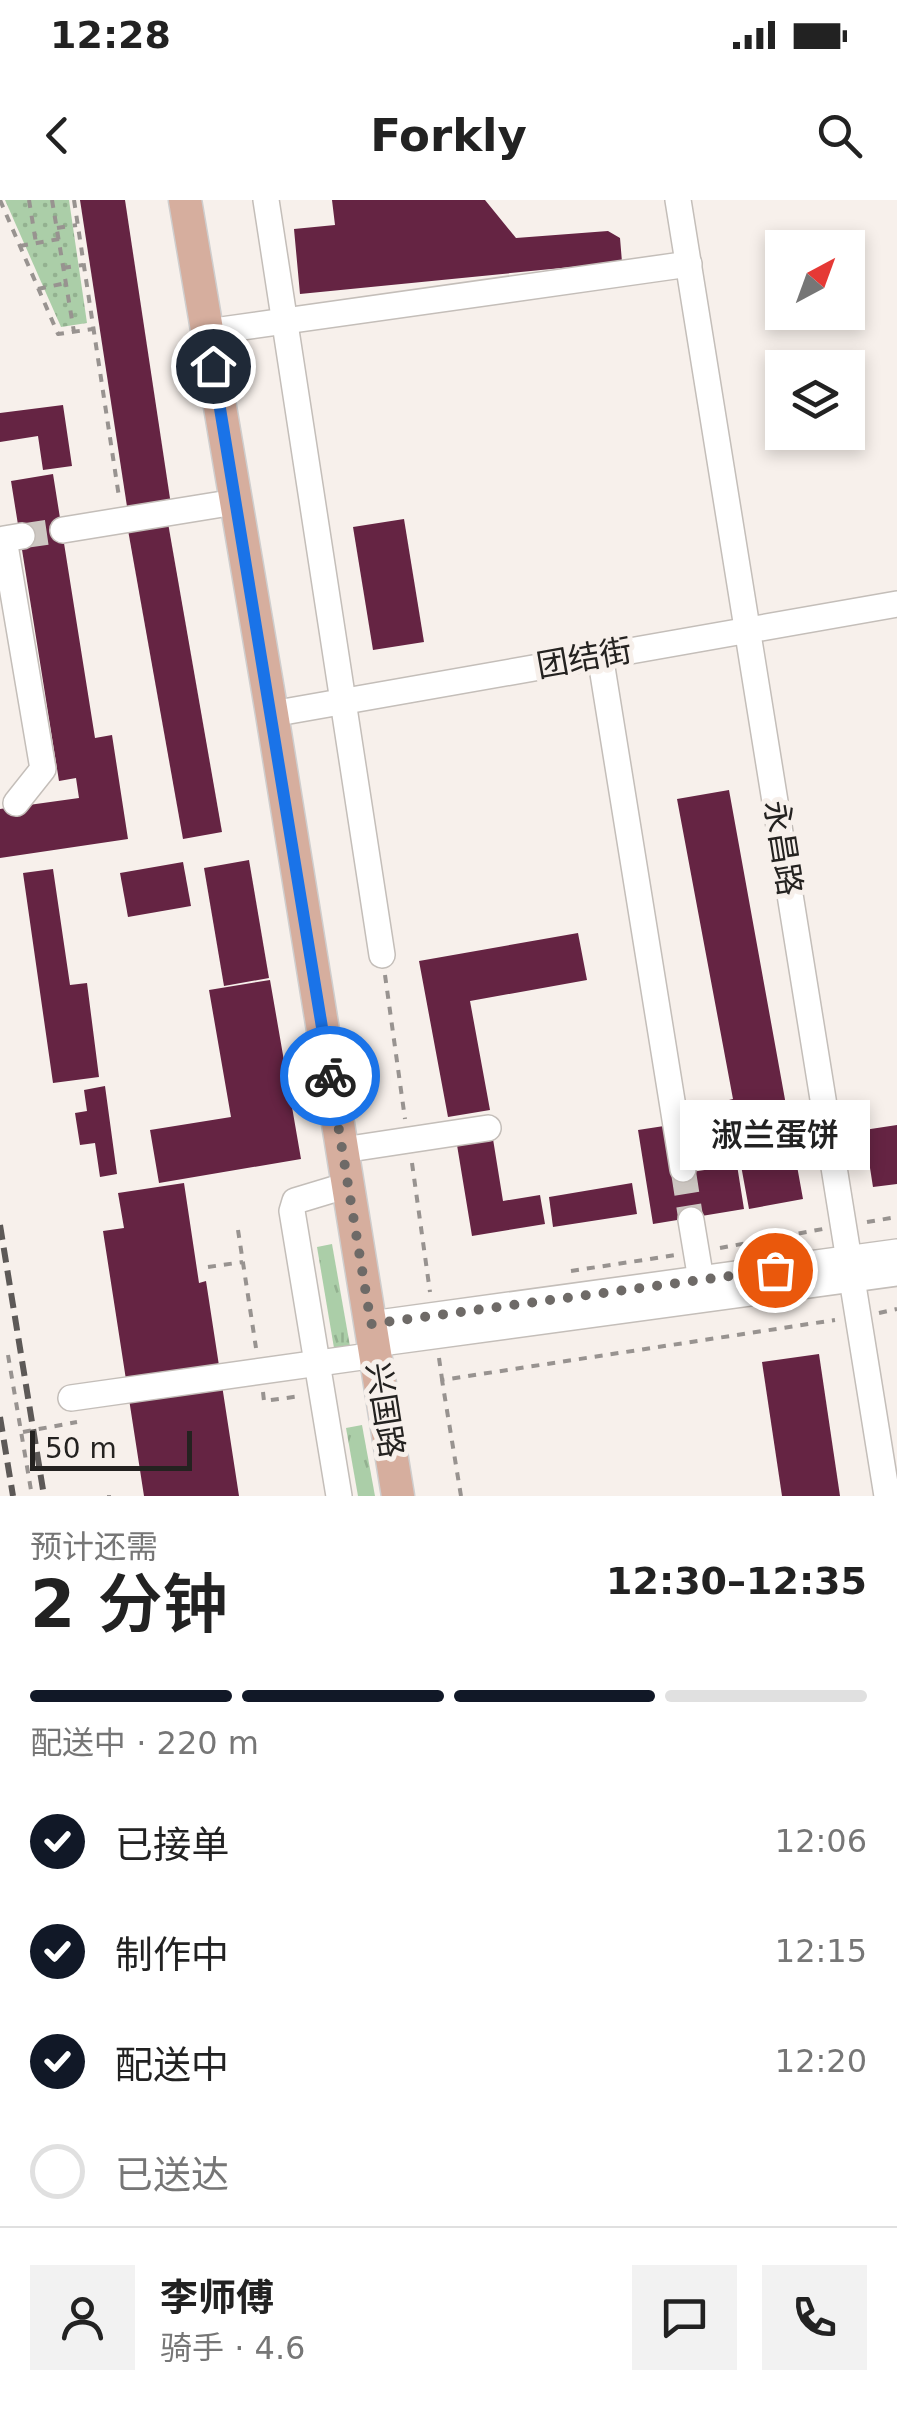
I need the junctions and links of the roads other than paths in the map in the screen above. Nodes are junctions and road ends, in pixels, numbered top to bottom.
1 (185, 200) edge
2 (266, 200) edge
3 (678, 200) edge
4 (689, 264) junction
5 (284, 321) junction
6 (207, 332) junction
7 (235, 502) junction
8 (63, 530) tunnel mouth
9 (22, 536) dead end
10 (897, 604) edge
11 (748, 629) junction
12 (600, 655) junction
13 (342, 701) junction
14 (272, 714) junction
15 (16, 803) dead end
16 (382, 955) road end
17 (488, 1128) dead end
18 (343, 1150) junction
19 (683, 1169) tunnel mouth
20 (348, 1185) junction
21 (692, 1220) tunnel mouth
22 (897, 1252) edge
23 (851, 1270) junction
24 (897, 1273) edge
25 (701, 1280) junction
26 (374, 1341) junction
27 (75, 1410) road end
28 (339, 1496) edge
29 (398, 1496) edge
30 (887, 1496) edge

1 - 6 main road, 兴国路
2 - 5 street
3 - 4 street, 永昌路
4 - 5 street
4 - 11 street, 永昌路
5 - 6 street
5 - 13 street
6 - 7 main road, 兴国路
7 - 8 street
7 - 14 main road, 兴国路
9 - 15 street
10 - 11 street, 团结街
11 - 12 street, 团结街
11 - 23 street, 永昌路
12 - 13 street, 团结街
12 - 19 street
13 - 14 street, 团结街
13 - 16 street
14 - 18 main road, 兴国路
17 - 18 street
18 - 20 main road, 兴国路
20 - 26 main road, 兴国路
20 - 28 street
21 - 25 street
22 - 23 street
23 - 24 street
23 - 25 street
23 - 26 street
23 - 30 street, 永昌路
25 - 26 street
26 - 27 street
26 - 29 main road, 兴国路

